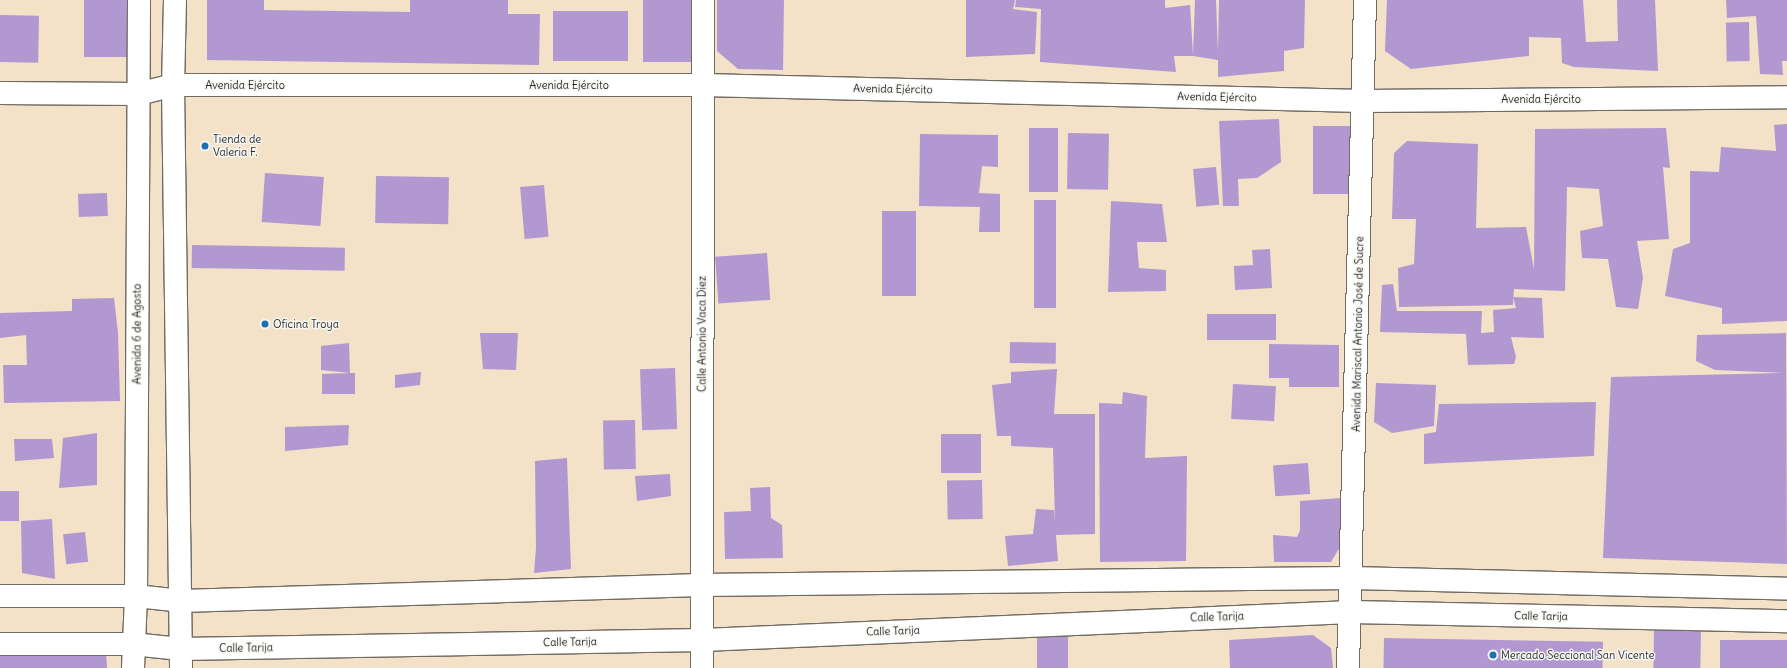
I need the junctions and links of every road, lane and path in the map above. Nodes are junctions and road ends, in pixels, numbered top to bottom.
1 (139, 0) edge
2 (176, 0) edge
3 (703, 0) edge
4 (1365, 0) edge
5 (173, 85) junction
6 (703, 85) junction
7 (0, 93) edge
8 (138, 94) junction
9 (1787, 97) edge
10 (1363, 100) junction
11 (1352, 578) junction
12 (701, 585) junction
13 (1787, 589) edge
14 (0, 596) edge
15 (136, 596) junction
16 (181, 601) junction
17 (1351, 612) junction
18 (1787, 621) edge
19 (703, 640) junction
20 (0, 644) edge
21 (132, 644) junction
22 (181, 658) edge
23 (133, 668) edge
24 (702, 668) edge
25 (1348, 668) edge

1 - 8 street, Avenida 6 de Agosto
2 - 5 street
3 - 6 street, Calle Antonio Vaca Diez
4 - 10 street, Avenida Mariscal Antonio José de Sucre
5 - 6 street, Avenida Ejército
5 - 8 street, Avenida Ejército
5 - 16 street
6 - 10 street, Avenida Ejército
6 - 12 street, Calle Antonio Vaca Diez
7 - 8 street, Avenida Ejército
8 - 15 street, Avenida 6 de Agosto
9 - 10 street, Avenida Ejército
10 - 11 street, Avenida Mariscal Antonio José de Sucre
11 - 12 street
11 - 13 street
11 - 17 street, Avenida Mariscal Antonio José de Sucre
12 - 16 street
12 - 19 street, Calle Antonio Vaca Diez
14 - 15 street
15 - 16 street
15 - 21 street, Avenida 6 de Agosto
16 - 22 street
17 - 18 street, Calle Tarija
17 - 19 street, Calle Tarija
17 - 25 street, Avenida Mariscal Antonio José de Sucre
19 - 22 street, Calle Tarija
19 - 24 street, Calle Antonio Vaca Diez
20 - 21 street, Calle Tarija
21 - 22 street, Calle Tarija
21 - 23 street, Avenida 6 de Agosto

